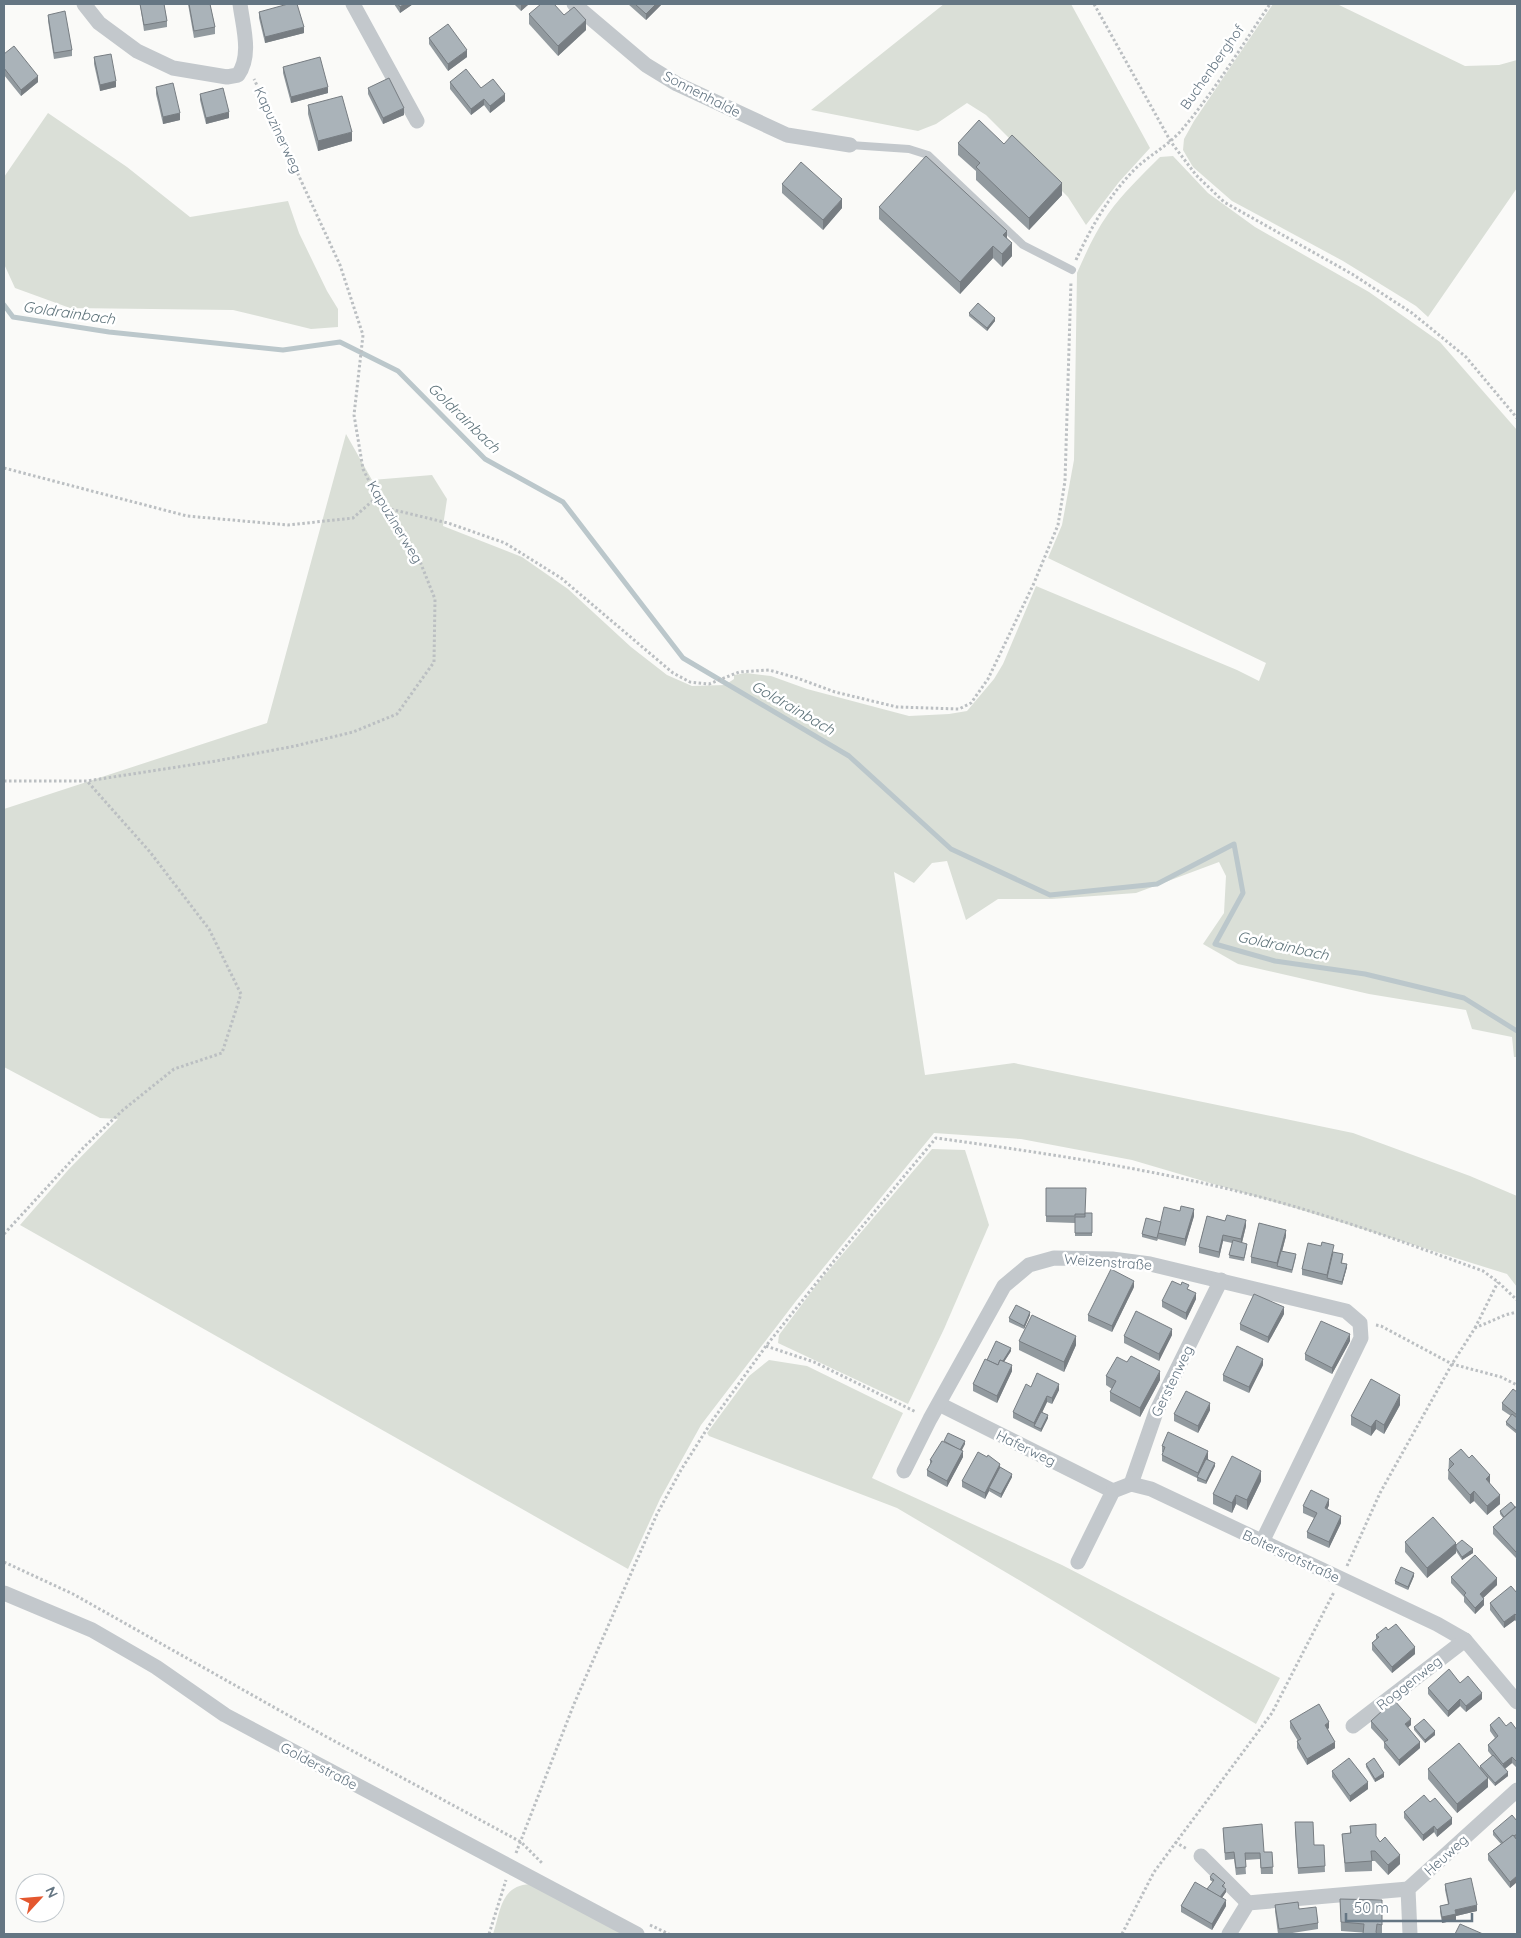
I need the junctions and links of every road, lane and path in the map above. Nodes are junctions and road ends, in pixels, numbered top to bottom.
1 (84, 4) edge
2 (240, 4) edge
3 (353, 4) edge
4 (574, 4) edge
5 (1094, 4) edge
6 (1270, 4) edge
7 (244, 66) junction
8 (417, 121) dead end
9 (1171, 142) junction
10 (850, 145) joint
11 (1072, 270) junction
12 (1517, 418) edge
13 (4, 468) edge
14 (377, 497) junction
15 (386, 508) junction
16 (4, 781) edge
17 (87, 781) junction
18 (4, 1234) edge
19 (1221, 1280) junction
20 (1498, 1282) junction
21 (1517, 1300) edge
22 (1517, 1312) edge
23 (1360, 1323) junction
24 (1475, 1328) junction
25 (766, 1346) junction
26 (1452, 1364) junction
27 (1517, 1385) edge
28 (939, 1404) junction
29 (930, 1419) junction
30 (904, 1471) dead end
31 (1131, 1484) junction
32 (1113, 1491) junction
33 (1262, 1542) junction
34 (4, 1562) edge
35 (1078, 1562) dead end
36 (1341, 1580) junction
37 (4, 1593) edge
38 (1465, 1640) junction
39 (1517, 1702) edge
40 (1354, 1726) dead end
41 (1517, 1790) edge
42 (521, 1842) junction
43 (1201, 1856) dead end
44 (509, 1866) junction
45 (548, 1868) dead end
46 (1408, 1889) junction
47 (1248, 1903) junction
48 (641, 1928) edge
49 (489, 1934) edge
50 (669, 1934) edge
51 (1122, 1934) edge
52 (1229, 1934) edge
53 (1410, 1934) edge

1 - 7 street
2 - 7 street
3 - 8 street
4 - 10 street, Sonnenhalde
5 - 9 path
6 - 9 path, Buchenberghof
7 - 14 path, Kapuzinerweg
9 - 11 path, Buchenberghof
9 - 12 path
10 - 11 lane
11 - 15 path, Buchenberghof
13 - 14 path
14 - 15 path, Kapuzinerweg
15 - 17 path, Kapuzinerweg
16 - 17 path, Kapuzinerweg
17 - 18 path
19 - 23 street, Weizenstraße
19 - 28 street, Weizenstraße
19 - 31 street, Gerstenweg
20 - 21 path
20 - 24 path
20 - 25 path
22 - 24 path
23 - 26 path
23 - 33 street
24 - 26 path
25 - 29 path
25 - 42 path
26 - 27 path
26 - 36 path
28 - 29 street, Weizenstraße
28 - 32 street, Haferweg
29 - 30 street, Weizenstraße
31 - 32 street
31 - 33 street, Boltersrotstraße
32 - 35 street
33 - 36 street, Boltersrotstraße
34 - 42 path
36 - 38 street, Boltersrotstraße
36 - 51 path
37 - 44 street, Golderstraße
38 - 39 street, Boltersrotstraße
38 - 40 street, Roggenweg
41 - 46 street, Heuweg
42 - 45 path
43 - 47 street
44 - 48 street, Golderstraße
44 - 49 path
46 - 47 street
46 - 53 street
47 - 52 street
48 - 50 path

